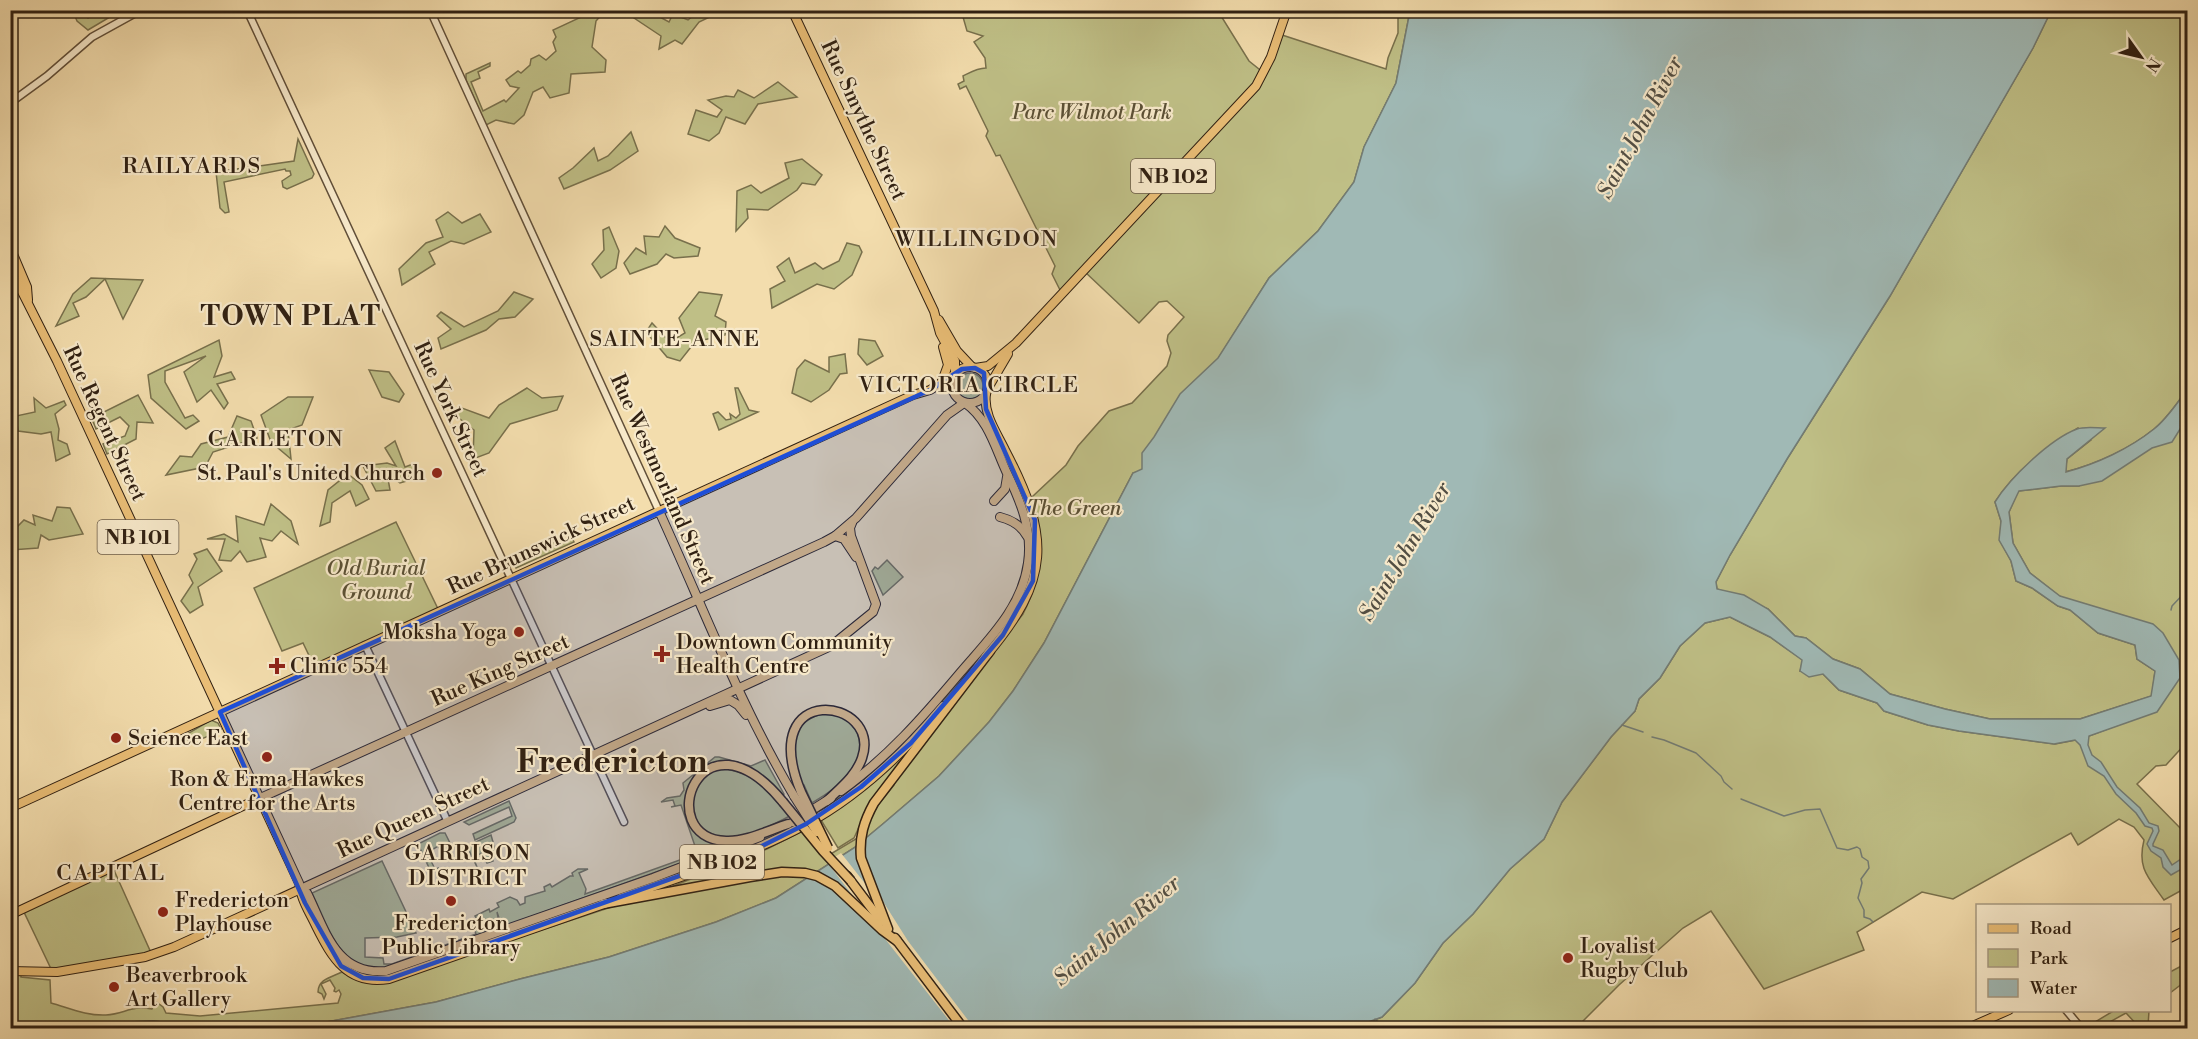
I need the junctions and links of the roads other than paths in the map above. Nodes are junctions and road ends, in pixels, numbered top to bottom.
1 (141, 10) edge
2 (247, 10) edge
3 (430, 10) edge
4 (792, 10) edge
5 (1287, 10) edge
6 (10, 103) edge
7 (10, 247) edge
8 (10, 268) edge
9 (27, 300) junction
10 (934, 311) junction
11 (1016, 343) junction
12 (973, 367) junction
13 (955, 375) junction
14 (941, 384) junction
15 (987, 391) junction
16 (965, 403) junction
17 (991, 429) junction
18 (1007, 472) junction
19 (994, 501) dead end
20 (659, 511) junction
21 (857, 517) junction
22 (1000, 518) dead end
23 (844, 529) junction
24 (835, 536) junction
25 (850, 536) junction
26 (1029, 539) junction
27 (863, 568) junction
28 (511, 578) junction
29 (698, 600) junction
30 (365, 645) junction
31 (990, 651) junction
32 (551, 666) junction
33 (737, 688) junction
34 (697, 706) junction
35 (220, 712) junction
36 (754, 725) junction
37 (406, 732) junction
38 (592, 754) junction
39 (797, 794) junction
40 (260, 799) junction
41 (827, 801) junction
42 (10, 808) edge
43 (447, 820) junction
44 (624, 822) dead end
45 (788, 824) junction
46 (851, 881) junction
47 (301, 889) junction
48 (280, 899) junction
49 (305, 903) junction
50 (603, 904) junction
51 (10, 915) edge
52 (888, 929) junction
53 (2187, 929) edge
54 (2171, 937) edge
55 (897, 941) junction
56 (10, 971) edge
57 (2007, 1012) edge
58 (2067, 1012) edge
59 (2081, 1028) edge
60 (963, 1029) edge
61 (1968, 1029) edge

1 - 6 street
2 - 28 street, Rue York Street
3 - 20 street, Rue Westmorland Street
4 - 10 main road, Rue Smythe Street
5 - 11 main road, NB 102
7 - 9 main road, Rue Regent Street / NB 101
8 - 9 main road, Rue Regent Street / NB 101
9 - 35 main road, Rue Regent Street / NB 101
10 - 12 main road, Rue Smythe Street
10 - 13 main road, Rue Smythe Street
10 - 14 main road
11 - 12 main road, NB 102
11 - 15 main road, NB 102
12 - 13 main road
12 - 15 main road
13 - 14 main road, Rue Brunswick Street
13 - 16 main road
14 - 20 main road, Rue Brunswick Street
15 - 16 main road
15 - 17 main road, NB 102
16 - 17 main road, NB 102
16 - 21 main road, Rue King Street
17 - 18 main road, NB 102
17 - 31 main road, NB 102
18 - 19 main road
18 - 26 main road, NB 102
20 - 28 main road, Rue Brunswick Street
20 - 29 main road, Rue Westmorland Street
21 - 23 main road, Rue King Street
21 - 25 main road
22 - 26 main road
23 - 24 main road, Rue King Street
23 - 25 main road
24 - 27 main road
24 - 29 main road, Rue King Street
25 - 27 main road
26 - 41 main road, NB 102
27 - 33 main road, Rue Queen Street
28 - 30 main road, Rue Brunswick Street
28 - 32 street, Rue York Street
29 - 32 main road, Rue King Street
29 - 33 main road, Rue Westmorland Street
30 - 35 main road, Rue Brunswick Street
30 - 37 street
31 - 50 main road, NB 102
31 - 52 highway
32 - 37 main road, Rue King Street
32 - 38 street, Rue York Street
33 - 34 main road, Rue Queen Street
33 - 36 main road, Rue Westmorland Street
34 - 36 main road
34 - 38 main road, Rue Queen Street
35 - 40 main road, Rue Regent Street / NB 102
35 - 42 main road, Rue Brunswick Street
36 - 39 main road, Rue Westmorland Street
37 - 40 main road, Rue King Street
37 - 43 street
38 - 43 main road, Rue Queen Street
38 - 44 street, Rue York Street
39 - 41 highway
39 - 46 highway, bridge
40 - 47 main road, Rue Regent Street / NB 102
40 - 51 main road, Rue King Street
41 - 45 main road, NB 102
43 - 47 main road, Rue Queen Street
45 - 46 highway, bridge
45 - 47 main road, NB 102
46 - 52 highway
47 - 48 main road, Rue Queen Street
47 - 49 main road, NB 102
48 - 49 main road
48 - 56 main road, Rue Queen Street
49 - 50 main road, NB 102
50 - 55 highway
52 - 55 highway
53 - 54 main road
55 - 60 highway
57 - 61 main road
58 - 59 street

